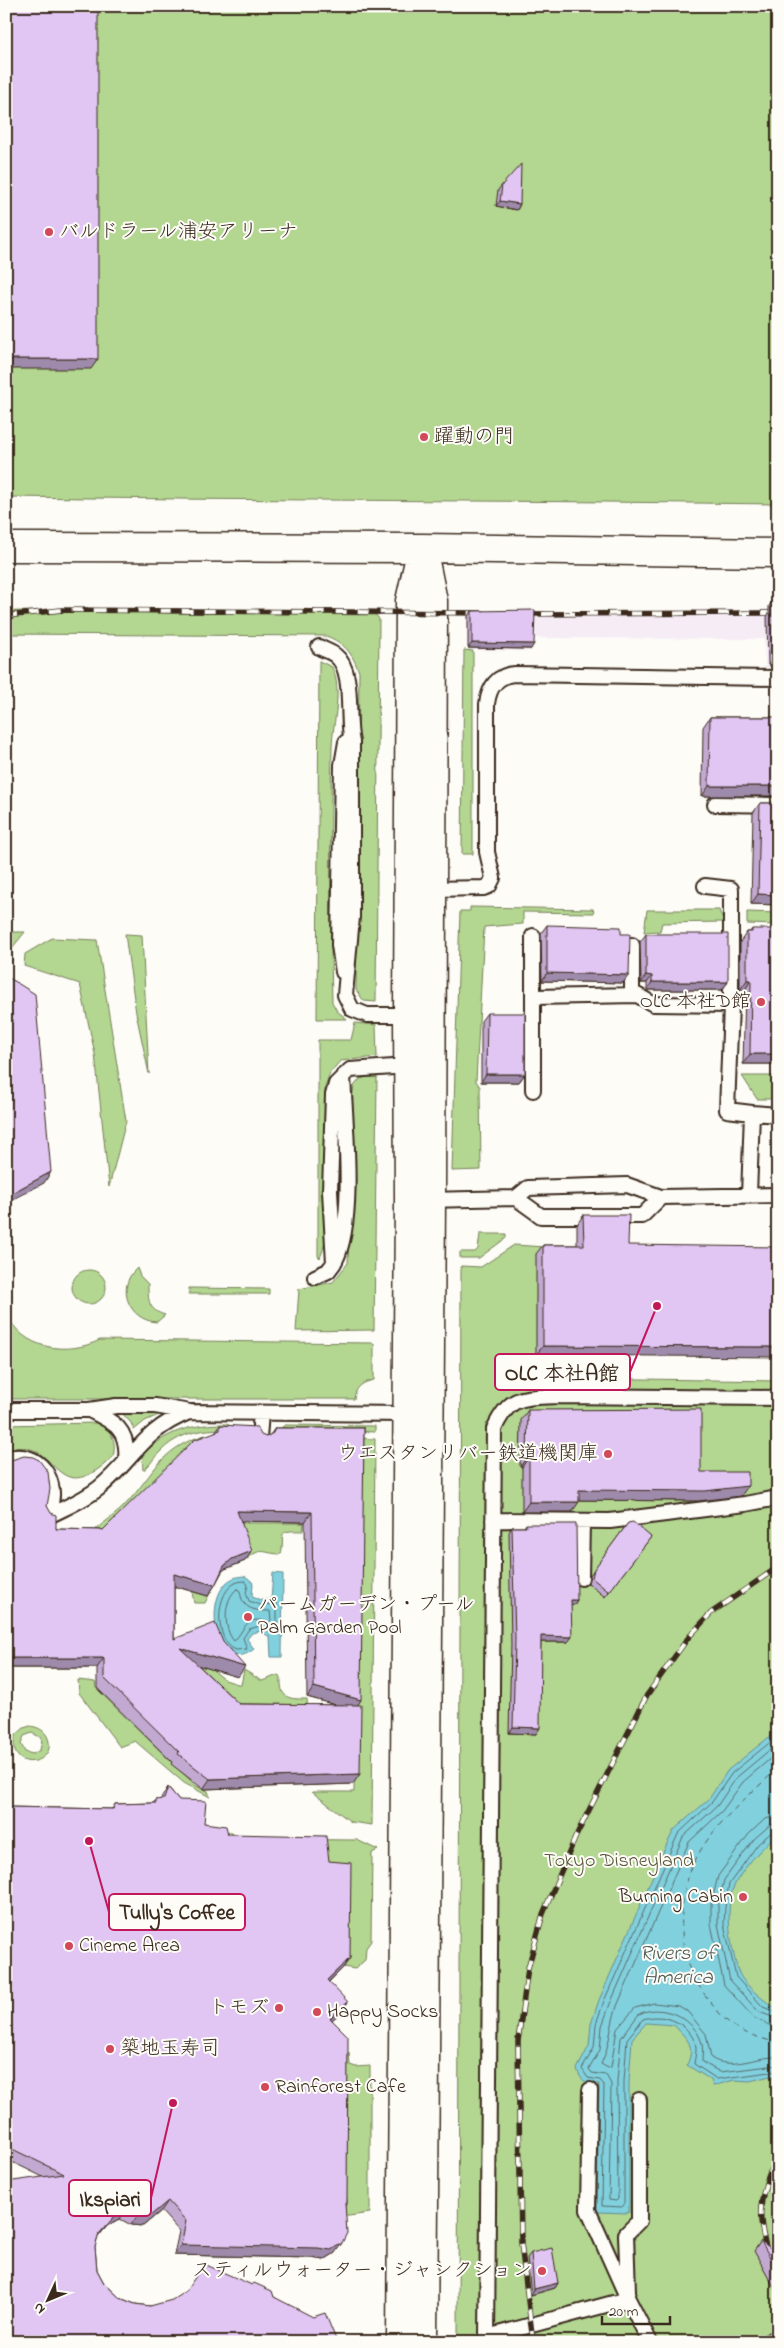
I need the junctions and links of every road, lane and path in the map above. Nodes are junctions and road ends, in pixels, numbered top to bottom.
1 (6, 547) edge
2 (422, 548) junction
3 (778, 552) edge
4 (319, 647) dead end
5 (778, 678) edge
6 (716, 804) edge
7 (778, 805) edge
8 (704, 886) dead end
9 (432, 889) junction
10 (532, 936) dead end
11 (632, 945) edge
12 (632, 995) junction
13 (534, 997) junction
14 (731, 1005) junction
15 (408, 1015) junction
16 (408, 1066) junction
17 (533, 1090) dead end
18 (752, 1113) junction
19 (778, 1115) edge
20 (749, 1195) junction
21 (778, 1195) edge
22 (661, 1197) junction
23 (516, 1198) junction
24 (420, 1200) junction
25 (315, 1277) dead end
26 (778, 1398) edge
27 (6, 1410) edge
28 (89, 1410) junction
29 (190, 1412) junction
30 (261, 1413) junction
31 (408, 1414) junction
32 (260, 1438) edge
33 (6, 1459) edge
34 (126, 1460) junction
35 (778, 1498) edge
36 (494, 1520) junction
37 (582, 1521) junction
38 (581, 1578) dead end
39 (590, 2090) dead end
40 (638, 2100) dead end
41 (628, 2300) junction
42 (778, 2337) edge
43 (487, 2340) edge
44 (401, 2342) edge
45 (423, 2342) edge
46 (650, 2342) edge
47 (768, 2342) edge

1 - 2 street
2 - 3 street
2 - 9 street
2 - 15 street
4 - 15 lane
5 - 9 lane
6 - 7 lane
8 - 14 lane
9 - 24 street
10 - 13 lane
11 - 12 lane
12 - 13 lane
12 - 14 lane
13 - 17 lane
14 - 18 lane
15 - 16 street
16 - 24 street
16 - 25 lane
18 - 19 lane
18 - 20 lane
20 - 21 lane
20 - 22 lane
22 - 23 lane
22 - 23 lane
23 - 24 lane
24 - 31 street
24 - 45 street
26 - 36 lane
27 - 28 lane
28 - 29 lane
28 - 34 lane
29 - 30 lane
29 - 34 lane
30 - 31 lane
30 - 32 lane
31 - 44 street
33 - 34 lane
35 - 37 lane
36 - 37 lane
36 - 43 lane
37 - 38 lane
39 - 41 lane
40 - 41 lane
41 - 43 lane
41 - 46 lane
42 - 47 lane

